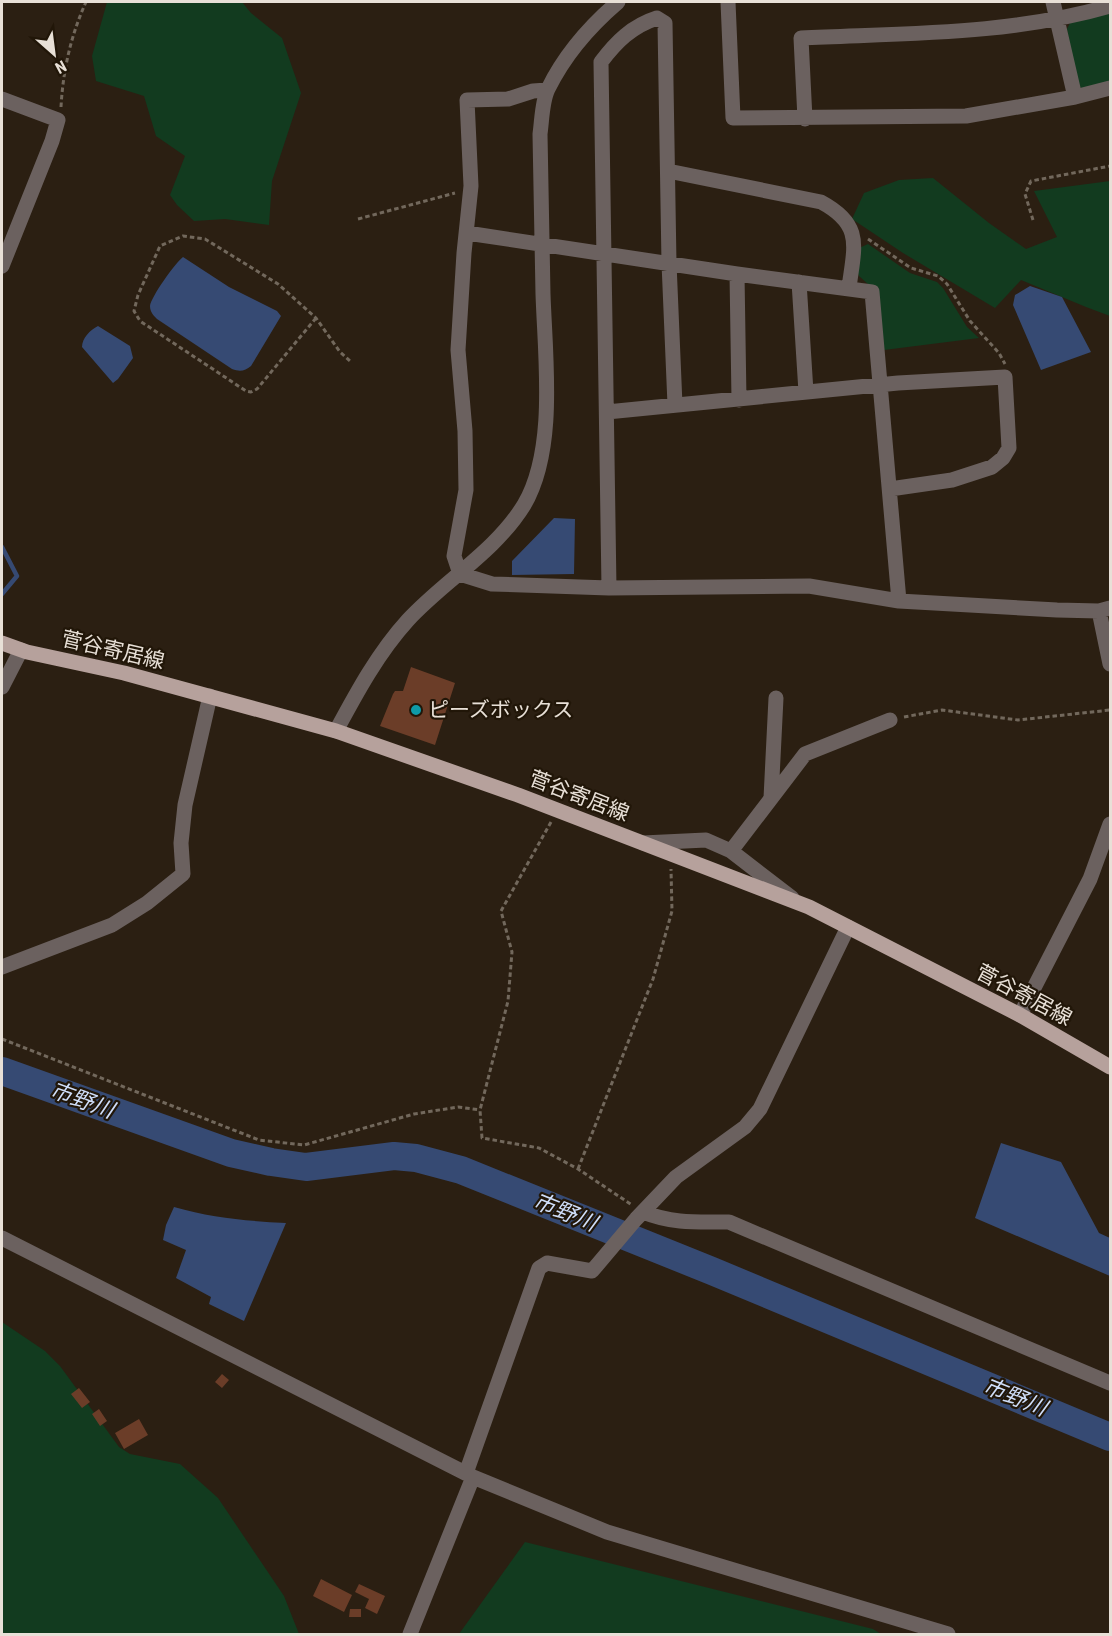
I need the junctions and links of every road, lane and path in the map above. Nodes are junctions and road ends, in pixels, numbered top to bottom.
1 (86, 2) edge
2 (618, 2) edge
3 (728, 2) edge
4 (1053, 2) edge
5 (1110, 6) edge
6 (1057, 19) junction
7 (1110, 88) edge
8 (547, 90) junction
9 (1075, 97) junction
10 (2, 99) edge
11 (805, 118) junction
12 (58, 120) junction
13 (1110, 166) edge
14 (668, 171) junction
15 (470, 193) junction
16 (358, 219) dead end
17 (1033, 220) dead end
18 (467, 233) junction
19 (855, 237) junction
20 (542, 246) junction
21 (603, 253) junction
22 (669, 263) junction
23 (2, 266) edge
24 (736, 274) junction
25 (800, 282) junction
26 (849, 288) junction
27 (316, 318) junction
28 (351, 362) dead end
29 (1005, 377) junction
30 (881, 386) junction
31 (806, 392) junction
32 (739, 400) junction
33 (675, 405) junction
34 (607, 412) junction
35 (890, 489) junction
36 (460, 574) junction
37 (609, 588) junction
38 (900, 601) junction
39 (1105, 610) edge
40 (2, 643) edge
41 (21, 650) junction
42 (1110, 664) edge
43 (2, 687) edge
44 (210, 696) junction
45 (776, 698) dead end
46 (1110, 710) edge
47 (890, 720) joint
48 (336, 731) junction
49 (771, 798) junction
50 (558, 810) junction
51 (1110, 824) edge
52 (643, 843) junction
53 (731, 851) junction
54 (671, 854) junction
55 (799, 904) junction
56 (848, 927) junction
57 (2, 967) edge
58 (1020, 1016) junction
59 (2, 1039) edge
60 (1110, 1067) edge
61 (480, 1110) junction
62 (578, 1169) junction
63 (639, 1216) junction
64 (2, 1238) edge
65 (1110, 1383) edge
66 (469, 1475) junction
67 (410, 1635) edge
68 (948, 1635) edge

1 - 12 path
2 - 8 street
3 - 11 street
4 - 6 street
5 - 6 street
6 - 9 street
6 - 11 street
7 - 9 street
8 - 15 street
8 - 20 street
9 - 11 street
10 - 12 street
12 - 23 street
13 - 17 path
14 - 19 street
14 - 21 street
14 - 22 street
15 - 16 path
15 - 18 street
18 - 20 street
18 - 36 street
19 - 26 street
19 - 29 path
20 - 21 street
20 - 36 street
21 - 22 street
21 - 34 street
22 - 24 street
22 - 33 street
24 - 25 street
24 - 32 street
25 - 26 street
25 - 31 street
26 - 30 street
27 - 27 path
27 - 28 path
29 - 30 street
29 - 35 street
30 - 31 street
30 - 35 street
31 - 32 street
32 - 33 street
33 - 34 street
34 - 37 street
35 - 38 street
36 - 37 street
36 - 48 street
37 - 38 street
38 - 39 street
39 - 42 street
40 - 41 main road, 菅谷寄居線
41 - 43 street
41 - 44 main road, 菅谷寄居線
44 - 48 main road, 菅谷寄居線
44 - 57 street
45 - 49 street
46 - 47 path
47 - 49 street
48 - 50 main road, 菅谷寄居線
49 - 53 street
50 - 52 main road, 菅谷寄居線
50 - 61 path
51 - 58 street
52 - 53 street
52 - 54 main road, 菅谷寄居線
53 - 55 street
54 - 55 main road, 菅谷寄居線
54 - 62 path
55 - 56 main road, 菅谷寄居線
56 - 58 main road, 菅谷寄居線
56 - 63 street
58 - 60 main road, 菅谷寄居線
59 - 61 path
61 - 62 path
62 - 63 path
63 - 65 street
63 - 66 street
64 - 66 street
66 - 67 street
66 - 68 street

